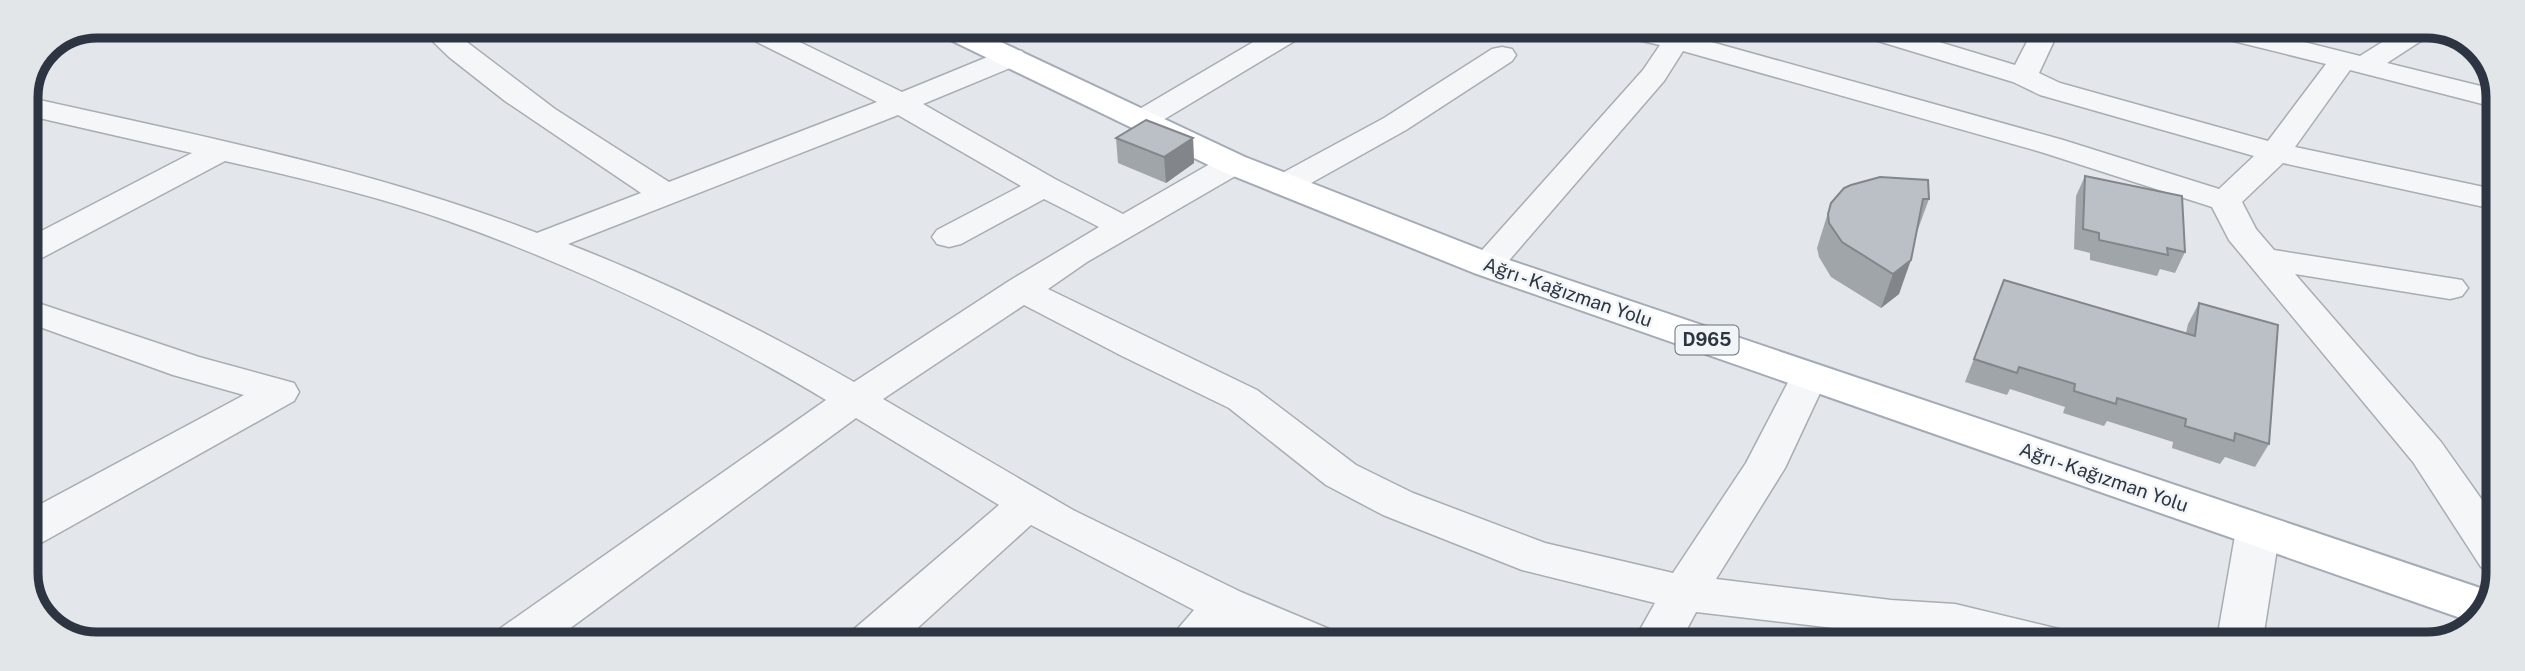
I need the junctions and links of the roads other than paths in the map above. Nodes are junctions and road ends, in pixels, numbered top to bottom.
1 (443, 38) edge
2 (771, 38) edge
3 (972, 38) edge
4 (981, 38) edge
5 (1269, 38) edge
6 (1663, 38) edge
7 (1897, 38) edge
8 (2042, 38) edge
9 (2254, 38) edge
10 (2403, 38) edge
11 (1676, 41) junction
12 (1502, 55) dead end
13 (2354, 63) junction
14 (2023, 76) junction
15 (2486, 96) edge
16 (899, 104) junction
17 (38, 109) edge
18 (1142, 120) junction
19 (222, 150) junction
20 (2276, 152) junction
21 (1233, 164) junction
22 (1284, 185) junction
23 (1044, 187) junction
24 (666, 194) junction
25 (2486, 197) edge
26 (2225, 201) junction
27 (1122, 226) junction
28 (949, 237) dead end
29 (538, 244) junction
30 (38, 247) edge
31 (2263, 259) junction
32 (1487, 265) junction
33 (2450, 288) dead end
34 (1021, 289) junction
35 (38, 314) edge
36 (1809, 376) junction
37 (854, 400) junction
38 (1028, 503) junction
39 (39, 525) edge
40 (2258, 530) junction
41 (2486, 539) edge
42 (1684, 593) junction
43 (1225, 604) junction
44 (2477, 605) edge
45 (530, 632) edge
46 (882, 632) edge
47 (1202, 632) edge
48 (1289, 632) edge
49 (1662, 632) edge
50 (1998, 632) edge
51 (2241, 632) edge

1 - 24 street
2 - 16 street
3 - 16 street
4 - 18 main road, Ağrı - Kağızman Yolu / D965
5 - 18 street
6 - 11 street
7 - 14 street
8 - 14 street
9 - 13 street
10 - 13 street
11 - 26 street
11 - 32 street
12 - 22 street
13 - 15 street
13 - 20 street
14 - 20 street
16 - 23 street
16 - 24 street
17 - 19 street
18 - 21 main road, Ağrı - Kağızman Yolu / D965
19 - 29 street
19 - 30 street
20 - 25 street
20 - 26 street
21 - 22 main road, Ağrı - Kağızman Yolu / D965
21 - 27 street
22 - 32 main road, Ağrı - Kağızman Yolu / D965
23 - 27 street
23 - 28 street
24 - 29 street
26 - 31 street
27 - 34 street
29 - 37 street
31 - 33 street
31 - 41 street
32 - 36 main road, Ağrı - Kağızman Yolu / D965
34 - 37 street
34 - 42 street
35 - 39 street
36 - 40 main road, Ağrı - Kağızman Yolu / D965
36 - 42 street
37 - 38 street
37 - 45 street
38 - 43 street
38 - 46 street
40 - 44 main road, Ağrı - Kağızman Yolu / D965
40 - 51 street
42 - 49 street
42 - 50 street
43 - 47 street
43 - 48 street

